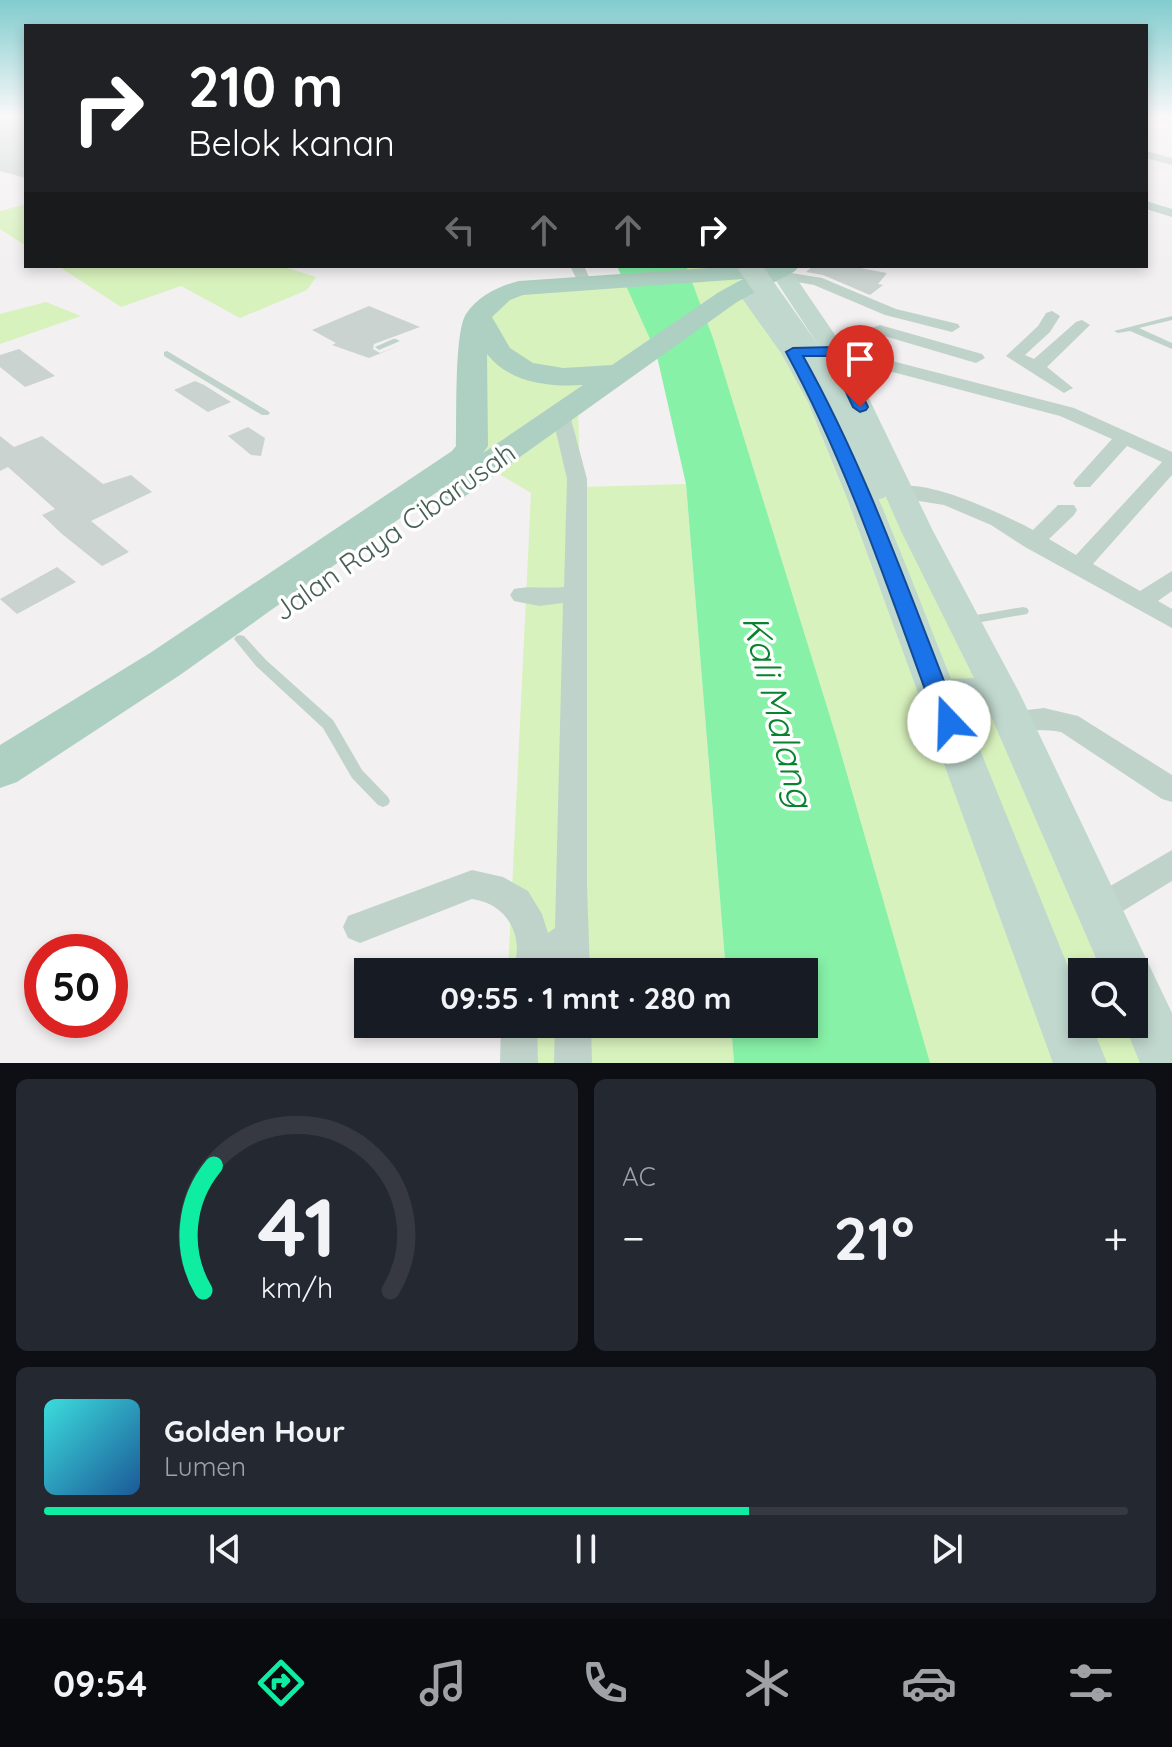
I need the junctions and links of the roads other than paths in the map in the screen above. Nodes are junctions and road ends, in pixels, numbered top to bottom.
1 (1172, 195) edge
2 (1148, 207) edge
3 (1148, 208) edge
4 (1171, 213) edge
5 (748, 273) edge
6 (595, 275) edge
7 (882, 293) dead end
8 (865, 302) junction
9 (478, 316) junction
10 (1052, 316) dead end
11 (1172, 318) edge
12 (1082, 325) dead end
13 (952, 327) dead end
14 (1133, 329) junction
15 (880, 330) dead end
16 (1118, 331) dead end
17 (396, 341) dead end
18 (932, 345) junction
19 (1172, 346) edge
20 (379, 347) dead end
21 (834, 351) junction
22 (793, 352) junction
23 (167, 354) dead end
24 (976, 358) dead end
25 (637, 363) junction
26 (1036, 367) junction
27 (889, 368) junction
28 (473, 396) junction
29 (1067, 412) junction
30 (265, 413) dead end
31 (561, 415) junction
32 (1124, 437) junction
33 (1172, 461) edge
34 (1083, 483) dead end
35 (886, 489) junction
36 (1066, 510) dead end
37 (873, 526) junction
38 (1033, 542) junction
39 (1079, 566) junction
40 (1172, 579) edge
41 (574, 594) junction
42 (522, 595) dead end
43 (1141, 602) junction
44 (1023, 611) dead end
45 (1172, 620) edge
46 (965, 621) junction
47 (240, 639) junction
48 (938, 694) junction
49 (1006, 706) junction
50 (0, 775) edge
51 (1172, 790) edge
52 (383, 801) dead end
53 (1172, 864) edge
54 (1100, 910) junction
55 (360, 927) dead end
56 (573, 936) junction
57 (532, 958) edge
58 (543, 958) edge
59 (573, 958) edge
60 (1121, 958) edge
61 (1148, 1019) edge
62 (519, 1038) edge
63 (573, 1038) edge
64 (519, 1063) edge
65 (573, 1063) edge
66 (1080, 1063) edge
67 (1167, 1063) edge

1 - 2 street
3 - 4 street
5 - 6 main road
5 - 8 street
5 - 21 main road
5 - 22 main road
5 - 25 main road, Jalan Raya Cibarusah
5 - 35 main road, bridge
6 - 9 main road
7 - 8 street
8 - 13 street
9 - 25 main road
9 - 28 main road, Jalan Raya Cibarusah
10 - 26 street
11 - 14 lane
12 - 26 street
14 - 16 lane
14 - 19 lane
15 - 18 street
17 - 20 lane
18 - 24 street
18 - 27 street
21 - 22 main road
21 - 27 street
21 - 35 main road
22 - 37 main road
23 - 30 lane
25 - 31 main road, Jalan Raya Cibarusah
26 - 29 street
27 - 29 street
28 - 31 main road
28 - 50 main road, Jalan Raya Cibarusah
29 - 32 street
31 - 41 street
31 - 47 main road, Jalan Raya Cibarusah
32 - 33 street
32 - 34 street
33 - 39 street
35 - 37 main road
35 - 38 street
35 - 46 main road
36 - 38 street
37 - 48 main road
38 - 39 street
39 - 43 street
40 - 43 street
41 - 42 street
41 - 56 street
43 - 45 street
44 - 46 lane
46 - 49 main road
47 - 50 main road, Jalan Raya Cibarusah
47 - 52 lane
48 - 49 main road
48 - 66 main road
49 - 51 street
49 - 54 main road
53 - 54 street
54 - 60 main road
55 - 57 street
56 - 58 street
56 - 59 street
61 - 67 main road
62 - 64 street
63 - 65 street

